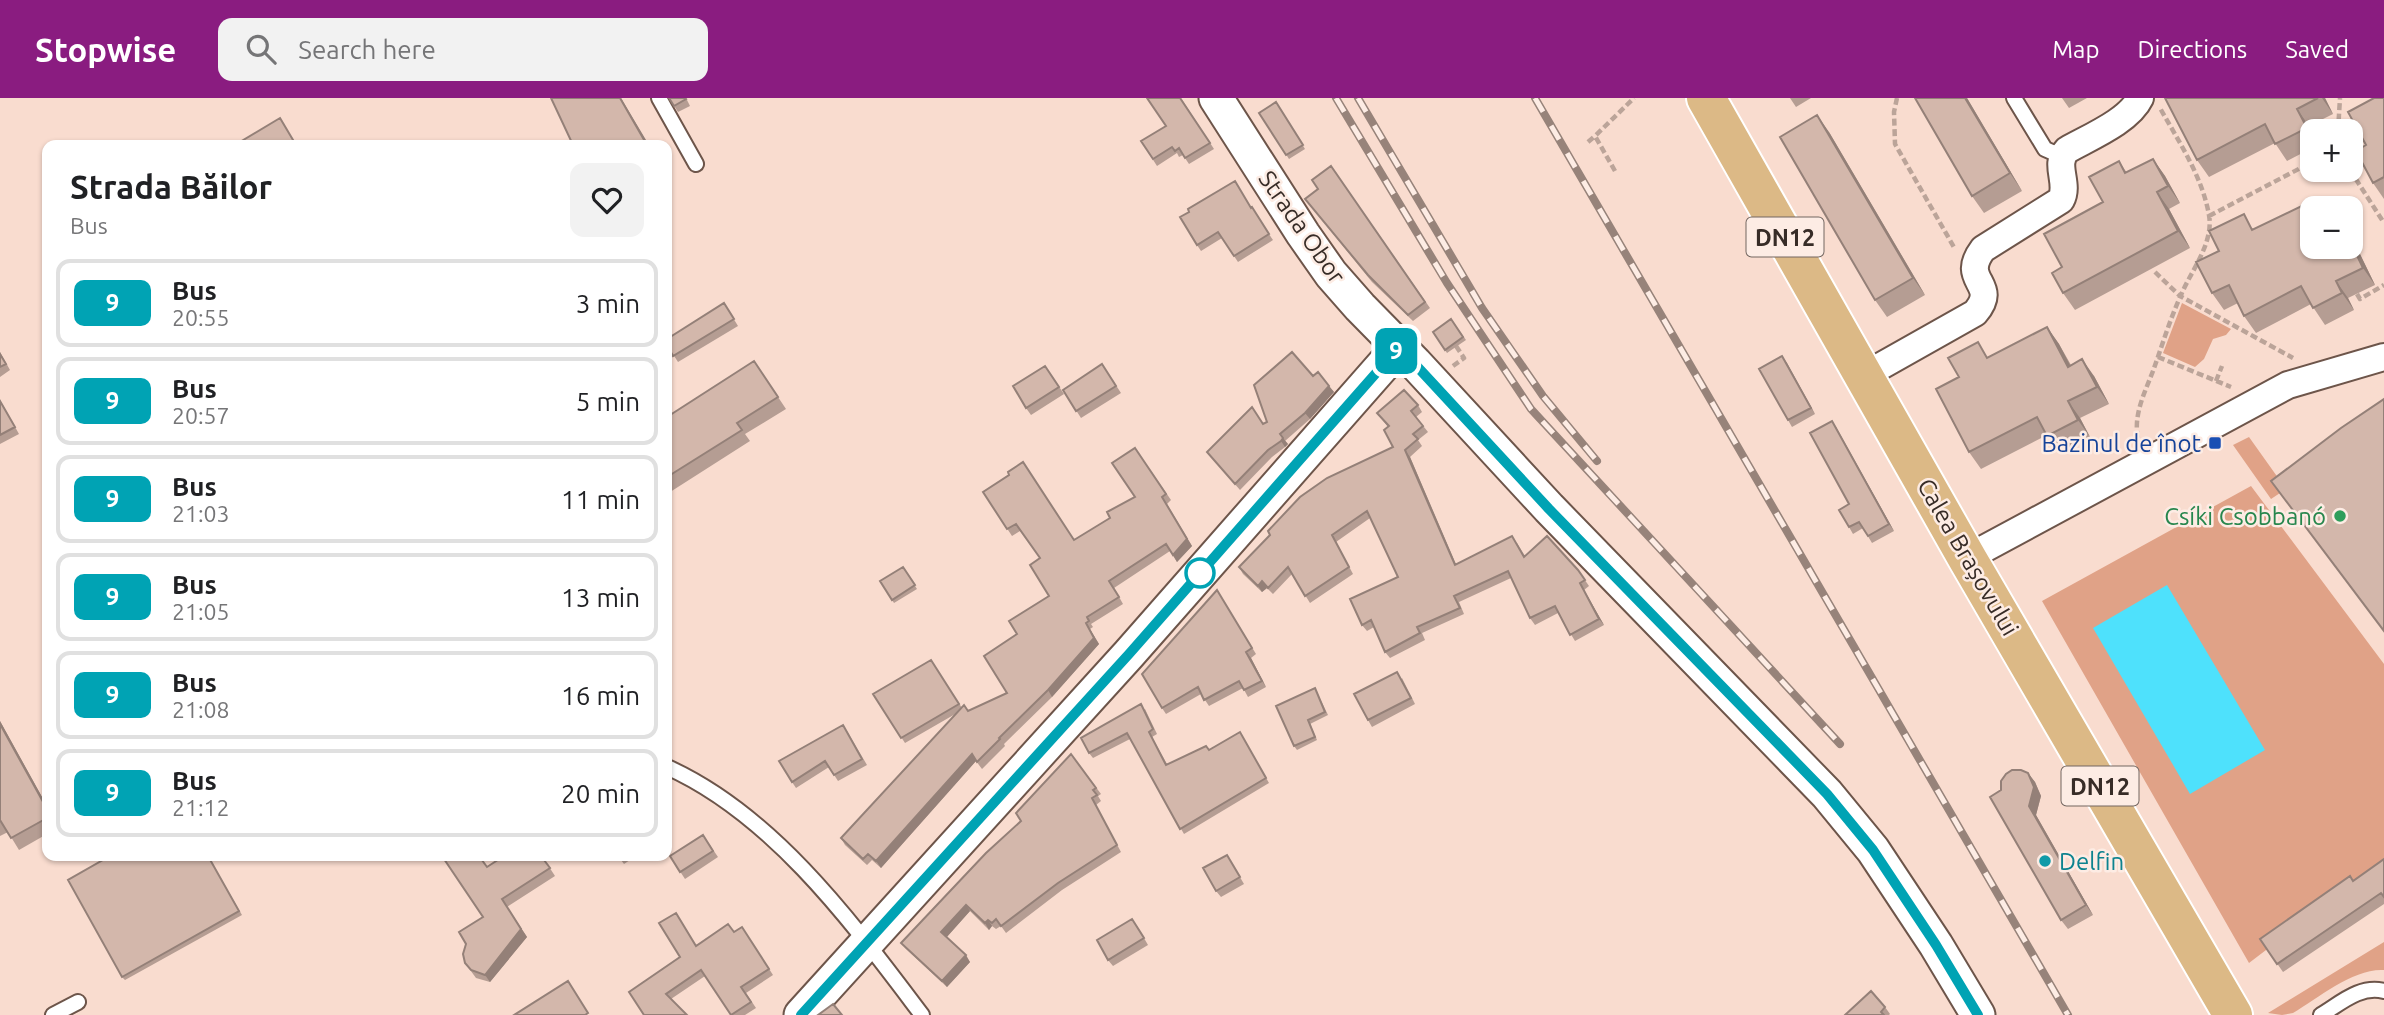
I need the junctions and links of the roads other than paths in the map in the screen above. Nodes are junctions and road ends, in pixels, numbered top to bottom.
1 (659, 98) edge
2 (1216, 98) edge
3 (1706, 98) edge
4 (2014, 98) edge
5 (2140, 98) edge
6 (2061, 156) junction
7 (696, 164) dead end
8 (1399, 347) junction
9 (2384, 357) edge
10 (1865, 375) junction
11 (1967, 558) junction
12 (672, 770) edge
13 (868, 944) junction
14 (2384, 991) edge
15 (78, 1002) dead end
16 (53, 1015) edge
17 (801, 1015) edge
18 (922, 1015) edge
19 (1978, 1015) edge
20 (2233, 1015) edge
21 (2321, 1015) edge

1 - 7 lane
2 - 8 street, Strada Obor
3 - 10 main road, Calea Brașovului / DN12
4 - 6 lane
5 - 6 street
6 - 10 street
8 - 13 street
8 - 19 street, Strada Obor
9 - 11 street
10 - 11 main road, Calea Brașovului / DN12
11 - 20 main road, Calea Brașovului / DN12
12 - 13 lane
13 - 17 street
13 - 18 lane
14 - 21 lane
15 - 16 lane

